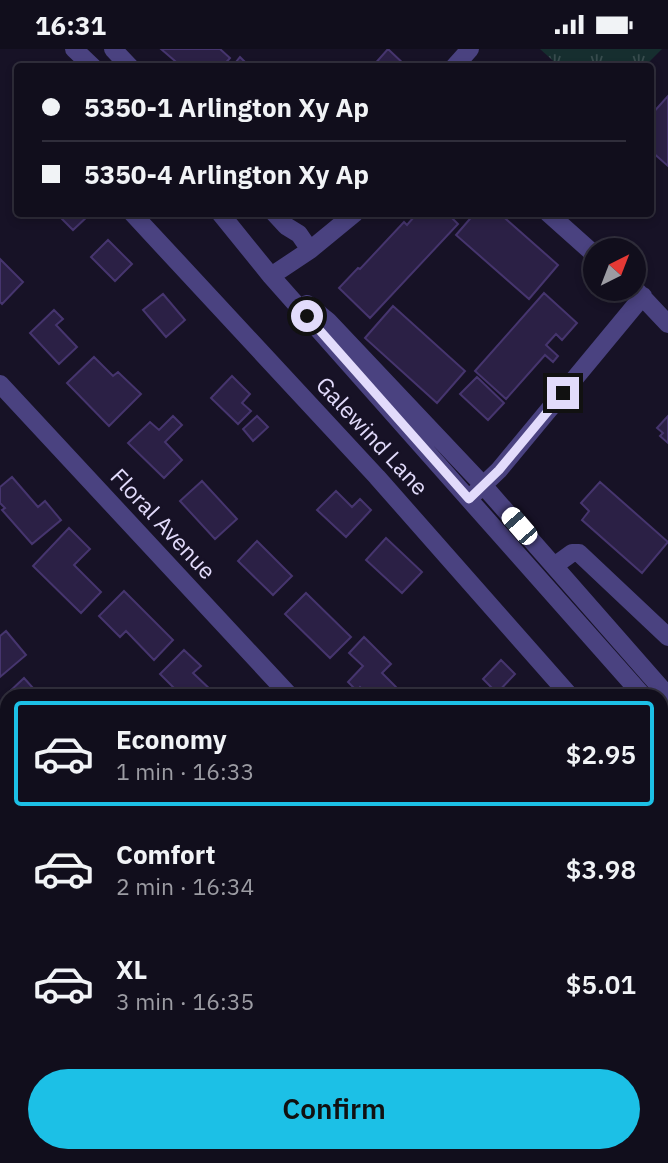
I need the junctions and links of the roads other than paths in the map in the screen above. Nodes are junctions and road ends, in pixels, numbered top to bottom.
1 (74, 49) edge
2 (113, 49) edge
3 (470, 49) edge
4 (89, 63) edge
5 (126, 63) edge
6 (458, 63) edge
7 (136, 217) edge
8 (223, 217) edge
9 (278, 217) edge
10 (350, 217) edge
11 (552, 217) edge
12 (583, 244) edge
13 (310, 250) junction
14 (271, 276) junction
15 (631, 301) edge
16 (646, 301) edge
17 (668, 324) edge
18 (0, 384) edge
19 (483, 485) junction
20 (469, 499) junction
21 (554, 566) junction
22 (668, 637) edge
23 (284, 689) edge
24 (564, 689) edge
25 (656, 689) edge
26 (656, 689) edge

1 - 4 street
2 - 5 street
3 - 6 street
7 - 24 street, Galewind Lane
8 - 14 street
9 - 13 street
10 - 13 street
11 - 12 street
13 - 14 street
14 - 19 street
14 - 20 street
15 - 19 street
16 - 17 street
18 - 23 street, Floral Avenue
19 - 20 street
19 - 21 street
20 - 25 street
21 - 22 street
21 - 26 street

